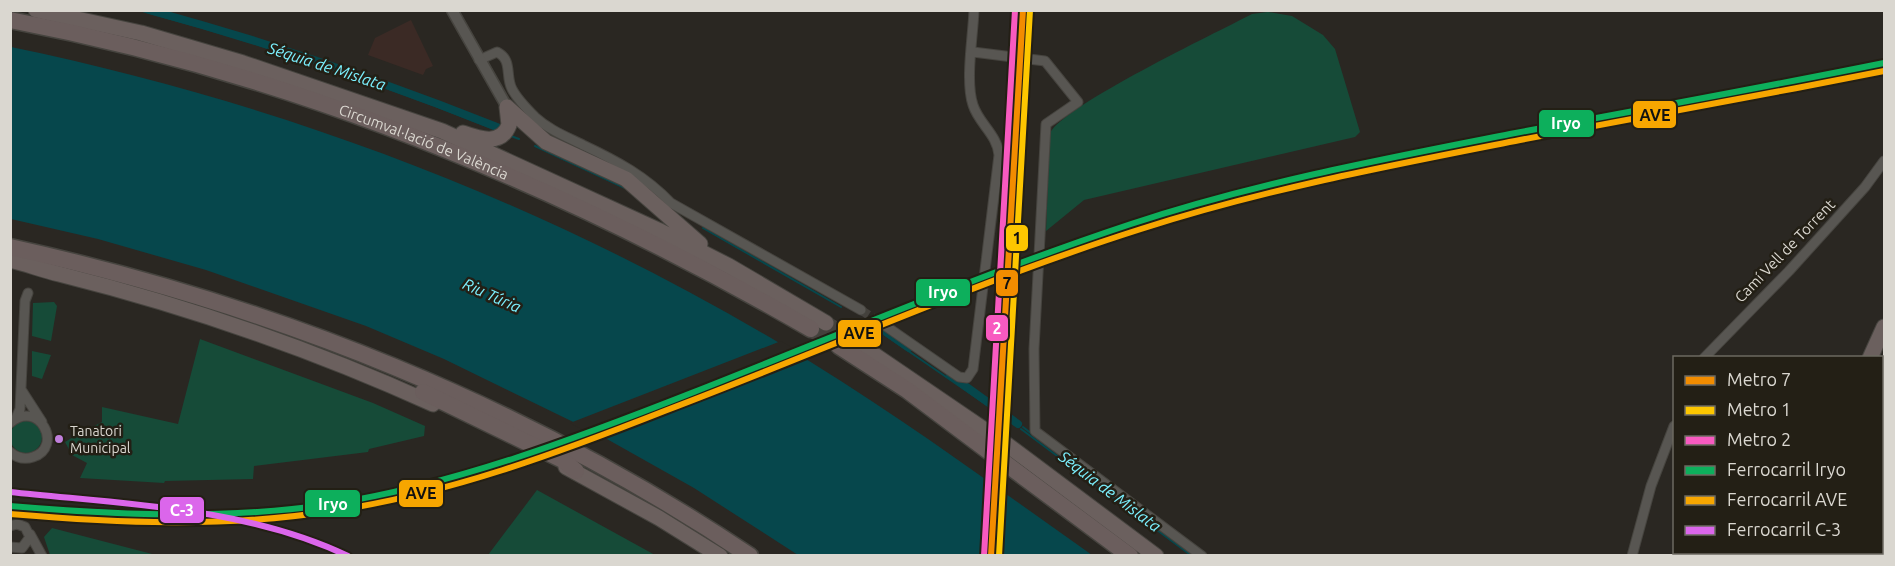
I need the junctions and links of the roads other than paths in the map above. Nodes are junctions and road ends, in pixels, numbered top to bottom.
1 (36, 10) edge
2 (452, 10) edge
3 (974, 10) edge
4 (10, 20) edge
5 (973, 52) junction
6 (479, 60) junction
7 (507, 107) junction
8 (442, 131) junction
9 (1884, 161) edge
10 (564, 186) joint
11 (10, 247) edge
12 (10, 260) edge
13 (10, 267) edge
14 (41, 270) junction
15 (726, 272) junction
16 (28, 293) dead end
17 (225, 305) junction
18 (861, 310) tunnel mouth
19 (819, 326) tunnel mouth
20 (887, 327) tunnel mouth
21 (1884, 327) edge
22 (846, 343) tunnel mouth
23 (1705, 356) edge
24 (1870, 356) edge
25 (21, 389) junction
26 (12, 421) edge
27 (42, 424) junction
28 (1673, 429) edge
29 (996, 447) junction
30 (10, 452) edge
31 (576, 471) junction
32 (10, 526) edge
33 (29, 534) junction
34 (10, 547) edge
35 (22, 548) junction
36 (35, 555) edge
37 (42, 555) edge
38 (720, 555) edge
39 (750, 555) edge
40 (1130, 555) edge
41 (1156, 555) edge
42 (1202, 555) edge
43 (1632, 555) edge

1 - 8 highway, Circumval·lació de València
2 - 6 street
3 - 5 street
4 - 15 highway, Circumval·lació de València
5 - 20 street
5 - 42 street
6 - 7 street
6 - 18 street
7 - 8 highway
7 - 15 highway
8 - 10 highway, Circumval·lació de València
9 - 23 street, Camí Vell de Torrent
10 - 15 highway
11 - 17 highway
12 - 14 highway
13 - 14 highway
14 - 31 highway
15 - 19 highway, Circumval·lació de València
16 - 25 street
17 - 31 highway
17 - 39 highway
21 - 24 highway
22 - 29 highway
25 - 26 street
25 - 27 street
26 - 27 street
27 - 30 street
28 - 43 street
29 - 40 highway
29 - 41 highway
31 - 38 highway
32 - 33 street
33 - 35 street
33 - 37 street
34 - 35 street
35 - 36 street

